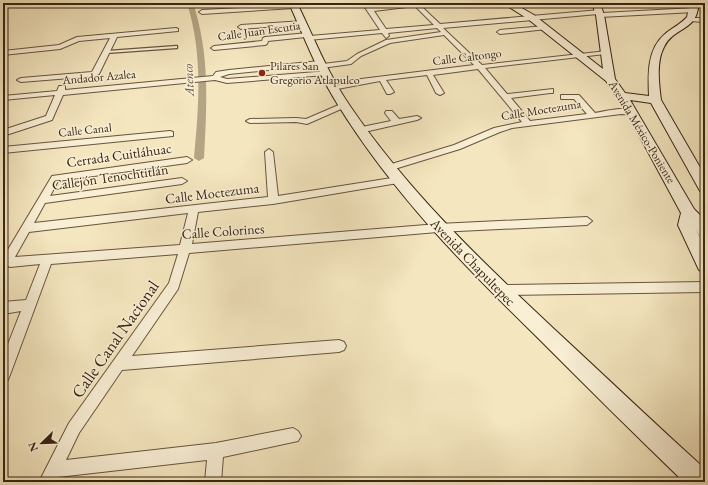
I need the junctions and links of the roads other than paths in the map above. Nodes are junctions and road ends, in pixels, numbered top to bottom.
1 (365, 3) edge
2 (430, 3) edge
3 (500, 3) edge
4 (507, 3) edge
5 (596, 3) edge
6 (416, 4) edge
7 (483, 5) dead end
8 (370, 10) junction
9 (693, 11) edge
10 (202, 12) dead end
11 (600, 14) junction
12 (531, 17) junction
13 (249, 20) dead end
14 (301, 20) edge
15 (705, 20) edge
16 (440, 25) junction
17 (241, 27) dead end
18 (545, 28) junction
19 (176, 30) dead end
20 (384, 31) junction
21 (500, 32) dead end
22 (447, 33) junction
23 (115, 36) junction
24 (388, 41) junction
25 (176, 47) dead end
26 (214, 48) dead end
27 (106, 52) junction
28 (605, 52) junction
29 (3, 53) edge
30 (578, 54) junction
31 (554, 56) junction
32 (480, 67) junction
33 (557, 67) dead end
34 (238, 71) junction
35 (325, 72) junction
36 (428, 73) junction
37 (66, 77) junction
38 (215, 78) junction
39 (610, 78) junction
40 (382, 79) junction
41 (21, 80) dead end
42 (240, 80) junction
43 (550, 91) dead end
44 (390, 92) dead end
45 (60, 93) junction
46 (440, 93) dead end
47 (622, 96) junction
48 (504, 97) junction
49 (564, 97) dead end
50 (3, 98) edge
51 (655, 100) junction
52 (344, 106) junction
53 (389, 113) dead end
54 (633, 113) junction
55 (592, 115) junction
56 (417, 118) dead end
57 (250, 122) dead end
58 (397, 122) junction
59 (527, 123) junction
60 (360, 130) junction
61 (3, 132) edge
62 (170, 134) dead end
63 (3, 150) edge
64 (269, 152) dead end
65 (187, 160) dead end
66 (388, 168) junction
67 (701, 174) edge
68 (398, 180) junction
69 (182, 181) dead end
70 (705, 188) edge
71 (43, 200) junction
72 (273, 200) junction
73 (194, 208) junction
74 (689, 213) junction
75 (587, 222) dead end
76 (28, 228) junction
77 (438, 228) junction
78 (705, 232) edge
79 (185, 249) junction
80 (47, 260) junction
81 (705, 265) edge
82 (705, 287) edge
83 (500, 290) junction
84 (30, 305) junction
85 (3, 308) edge
86 (339, 346) dead end
87 (120, 364) junction
88 (3, 374) edge
89 (293, 436) dead end
90 (216, 450) junction
91 (49, 476) edge
92 (213, 482) edge
93 (701, 482) edge

1 - 8 street
2 - 6 street
3 - 7 street
4 - 12 main road, Avenida México-Poniente
5 - 11 main road
6 - 8 street
6 - 16 street
8 - 20 street
9 - 11 street
9 - 15 street
9 - 51 main road
10 - 14 street
11 - 12 street
11 - 28 main road
12 - 16 street
12 - 18 main road, Avenida México-Poniente
13 - 14 street
14 - 17 street
14 - 20 street
14 - 26 street, Calle Juan Escutia
14 - 35 main road, Avenida Chapultepec
16 - 20 street
16 - 22 street
18 - 21 street
18 - 30 main road, Avenida México-Poniente
19 - 23 street
20 - 24 street
22 - 24 street
22 - 32 street
23 - 27 street
23 - 29 street
24 - 35 street
25 - 27 lane
27 - 37 street
28 - 30 street, Calle Caltongo
28 - 39 main road
30 - 31 street, Calle Caltongo
30 - 39 main road, Avenida México-Poniente
31 - 32 street, Calle Caltongo
31 - 33 street
32 - 36 street, Calle Caltongo
32 - 48 street
34 - 35 street
34 - 38 street
34 - 42 street
35 - 40 street, Calle Caltongo
35 - 42 street
35 - 52 main road, Avenida Chapultepec
36 - 40 street, Calle Caltongo
36 - 46 street
37 - 41 street
37 - 45 street
38 - 42 street
38 - 45 street, Andador Azalea
39 - 47 main road, Avenida México-Poniente
40 - 44 street
43 - 48 street
45 - 50 street, Andador Azalea
45 - 61 street
47 - 51 main road
47 - 54 main road, Avenida México-Poniente
48 - 59 street
49 - 55 street
51 - 67 main road
52 - 57 street
52 - 60 main road, Avenida Chapultepec
53 - 58 street
54 - 55 street, Calle Moctezuma
54 - 74 main road, Avenida México-Poniente
55 - 59 street, Calle Moctezuma
56 - 58 street
58 - 60 street
59 - 66 street, Calle Moctezuma
60 - 66 main road, Avenida Chapultepec
62 - 63 street, Calle Canal
64 - 72 street
65 - 71 street, Cerrada Cuitláhuac
66 - 68 main road, Avenida Chapultepec
67 - 70 main road
68 - 72 street, Calle Moctezuma
68 - 77 main road, Avenida Chapultepec
69 - 71 street, Callejón Tenochtitlán
71 - 76 street
72 - 73 street, Calle Moctezuma
73 - 76 street, Calle Moctezuma
73 - 79 street, Calle Canal Nacional
74 - 78 main road, Avenida México-Poniente
74 - 81 main road, Avenida México-Poniente
75 - 77 street, Calle Colorines
76 - 80 street, Calle Colorines
77 - 79 street, Calle Colorines
77 - 83 main road, Avenida Chapultepec
79 - 80 street, Calle Colorines
79 - 87 street, Calle Canal Nacional
80 - 84 street
82 - 83 street
83 - 93 main road, Avenida Chapultepec
84 - 85 street
84 - 88 street
86 - 87 street
87 - 91 street, Calle Canal Nacional
89 - 90 street
90 - 91 street
90 - 92 street

